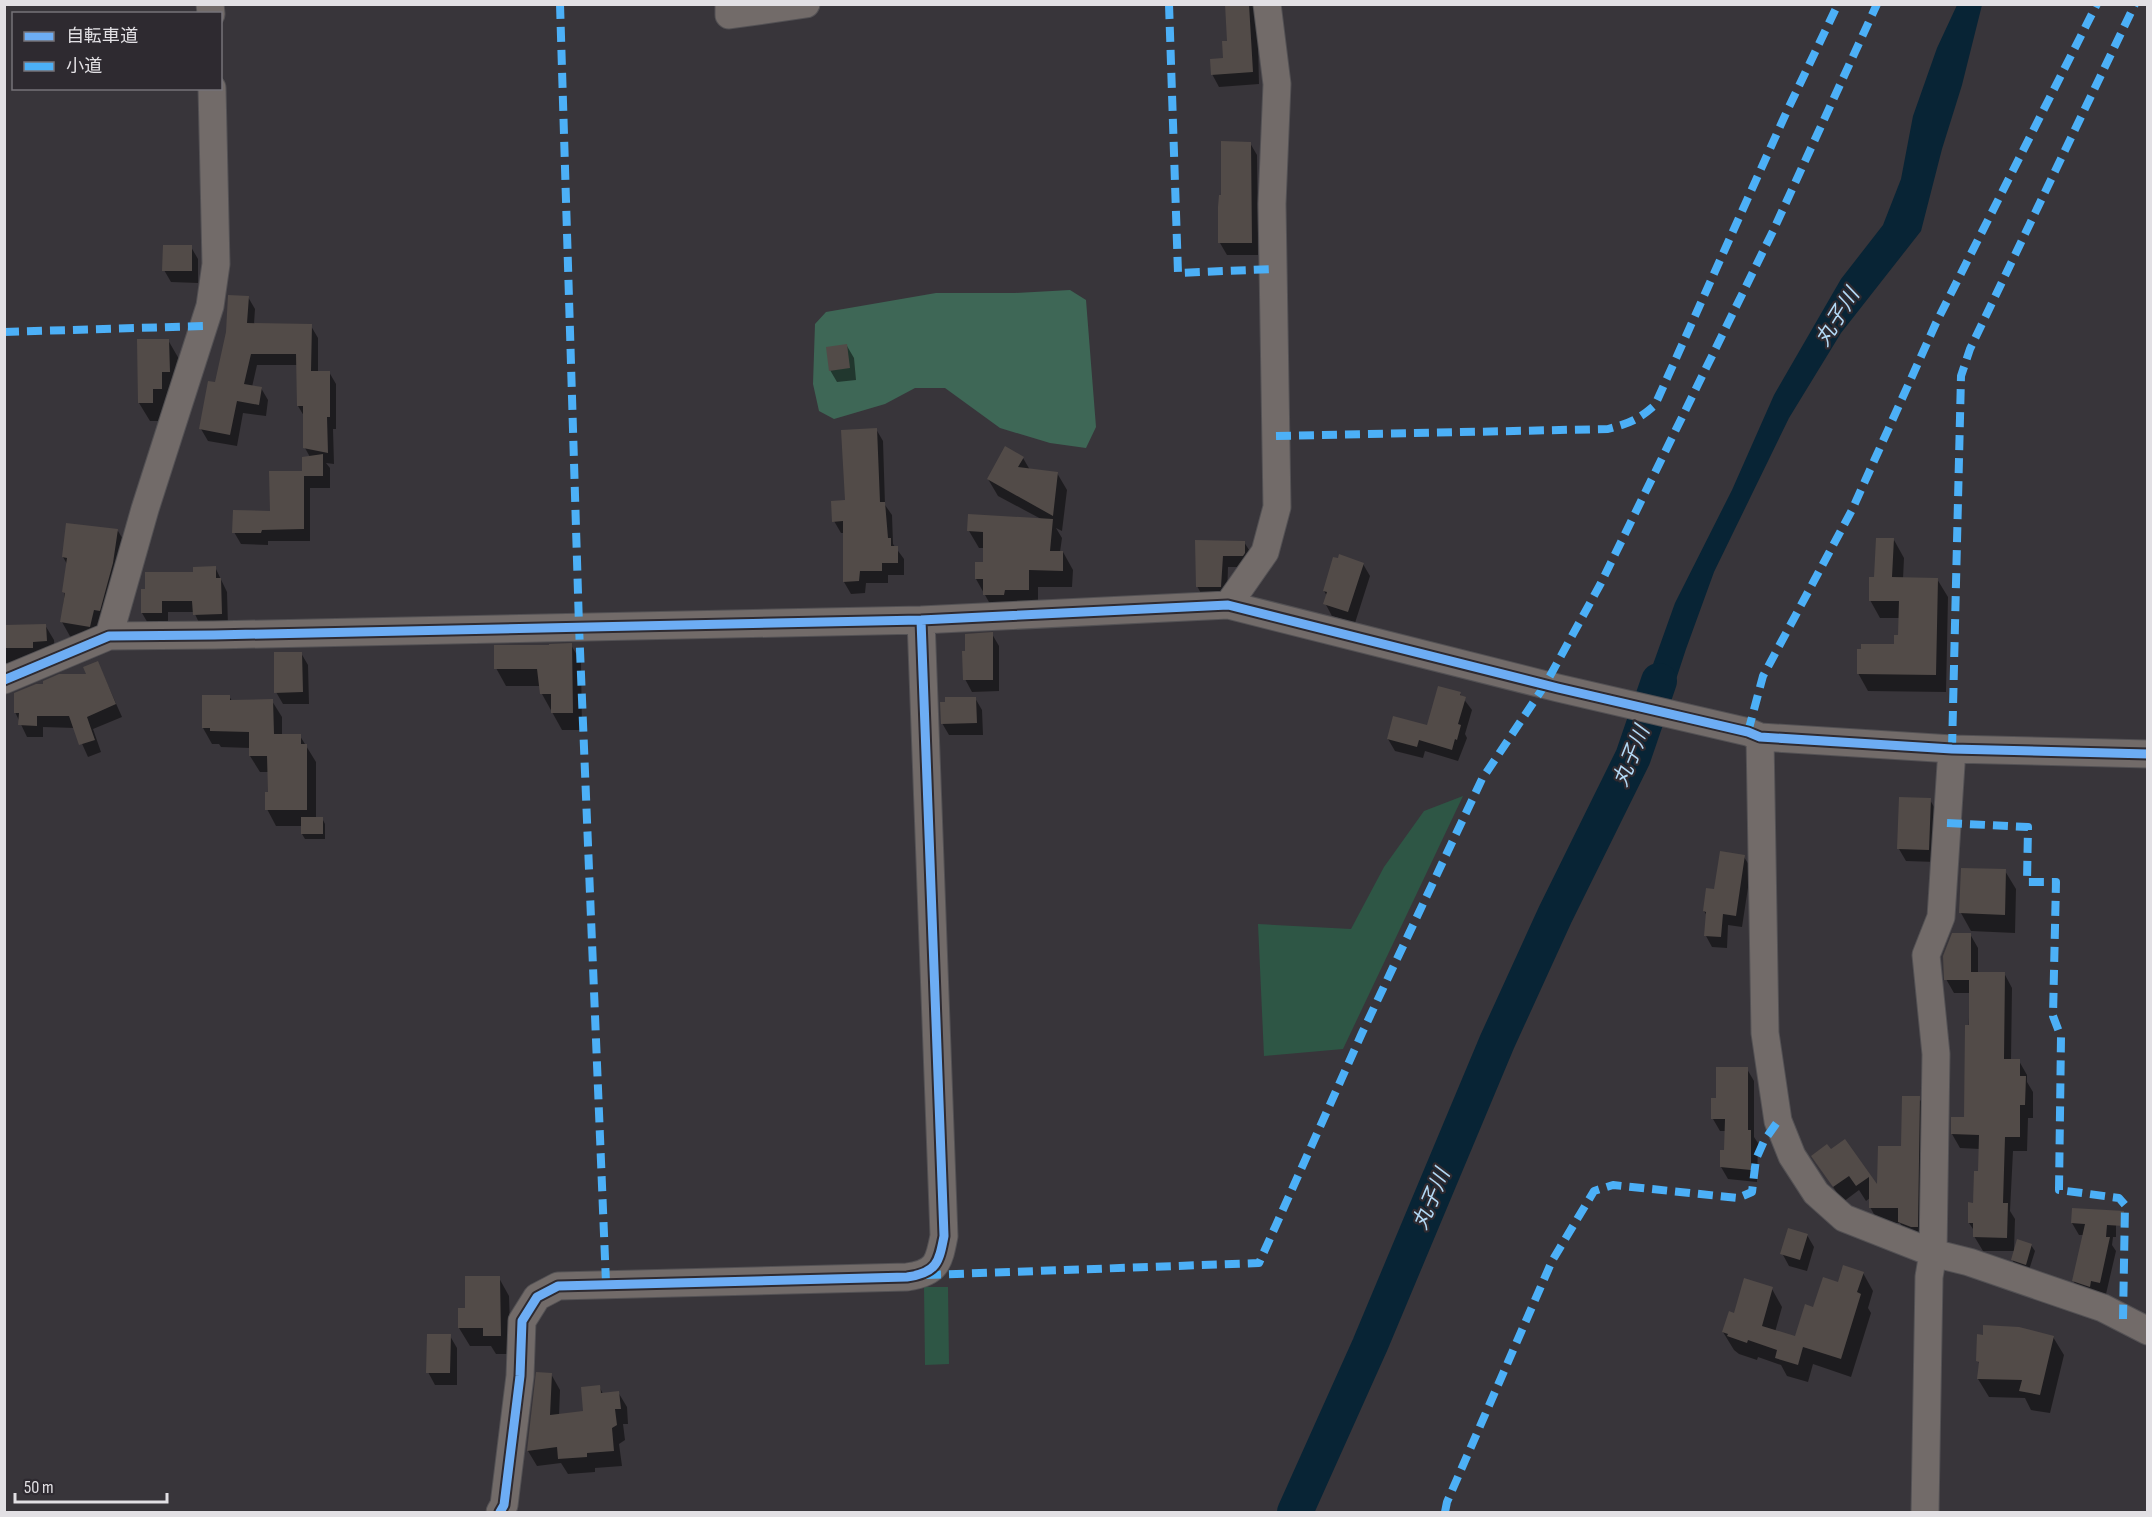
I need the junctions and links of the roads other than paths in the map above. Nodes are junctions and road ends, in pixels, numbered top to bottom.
1 (729, 4) edge
2 (807, 4) edge
3 (1267, 4) edge
4 (212, 90) edge
5 (1228, 605) junction
6 (921, 620) junction
7 (109, 636) junction
8 (4, 680) edge
9 (1754, 734) junction
10 (1952, 749) junction
11 (2148, 754) edge
12 (1933, 1253) junction
13 (2148, 1331) edge
14 (500, 1512) edge
15 (1925, 1512) edge

1 - 2 street
3 - 5 street
4 - 7 street
5 - 6 street
5 - 9 street
6 - 7 street
6 - 14 street
7 - 8 street
9 - 10 street
9 - 12 street
10 - 11 street
10 - 12 street
12 - 13 street
12 - 15 street

